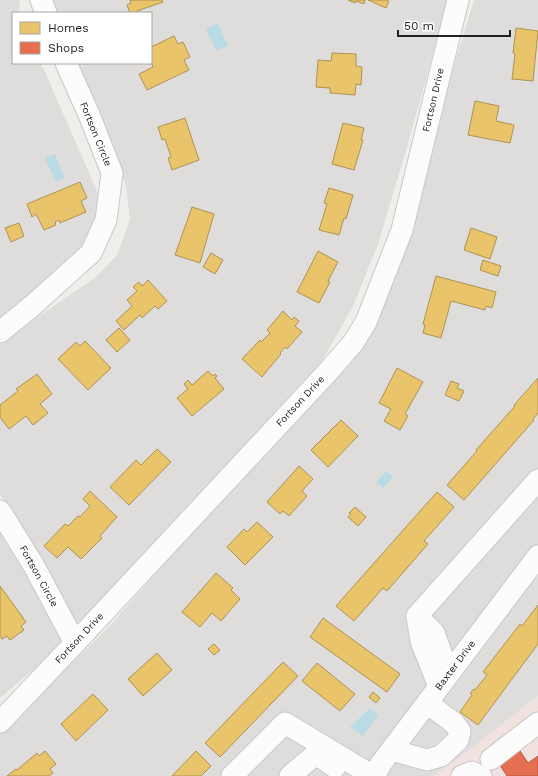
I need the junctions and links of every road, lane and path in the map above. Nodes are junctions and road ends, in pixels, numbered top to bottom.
1 (41, 0) edge
2 (458, 0) edge
3 (46, 12) edge
4 (66, 64) edge
5 (0, 332) edge
6 (538, 480) edge
7 (0, 510) edge
8 (538, 556) edge
9 (75, 643) junction
10 (444, 680) junction
11 (427, 704) junction
12 (0, 722) edge
13 (538, 723) edge
14 (394, 747) junction
15 (320, 750) junction
16 (486, 768) edge
17 (232, 776) edge
18 (290, 776) edge
19 (349, 776) edge
20 (374, 776) edge
21 (462, 776) edge

1 - 3 street
2 - 9 street, Fortson Drive
4 - 5 street, Fortson Circle
6 - 10 street
7 - 9 street, Fortson Circle
8 - 10 street, Baxter Drive
9 - 12 street, Fortson Drive
10 - 11 street, Baxter Drive
11 - 14 street, Baxter Drive
11 - 14 street
13 - 16 street
14 - 20 street, Baxter Drive
15 - 17 street
15 - 18 street
15 - 19 street
15 - 20 street
16 - 21 street

